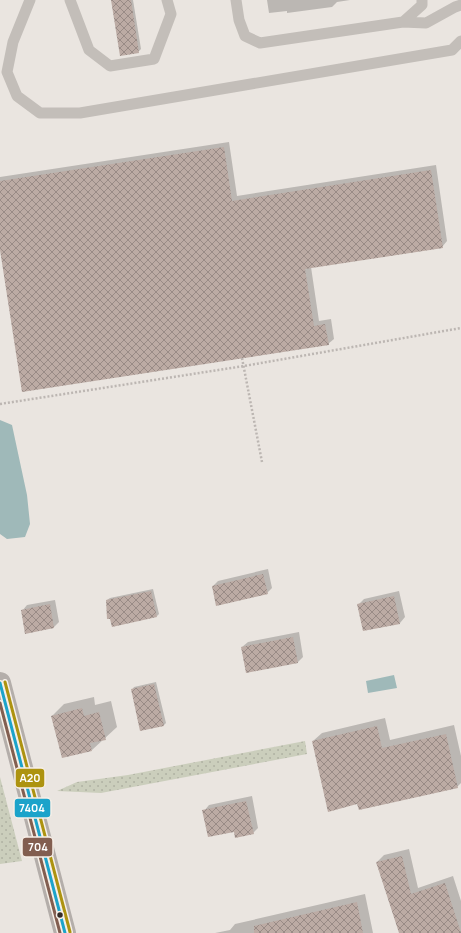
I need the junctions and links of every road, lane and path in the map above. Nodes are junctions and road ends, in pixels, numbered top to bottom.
1 (30, 0) edge
2 (70, 0) edge
3 (167, 0) edge
4 (236, 0) edge
5 (422, 0) edge
6 (461, 5) edge
7 (403, 22) junction
8 (461, 41) edge
9 (461, 328) edge
10 (242, 358) dead end
11 (244, 366) junction
12 (0, 404) edge
13 (262, 462) dead end
14 (0, 683) edge
15 (65, 933) edge

1 - 8 lane
2 - 3 lane
4 - 7 lane
5 - 7 lane
6 - 7 lane
9 - 11 path
10 - 11 path
11 - 12 path
11 - 13 path
14 - 15 main road

